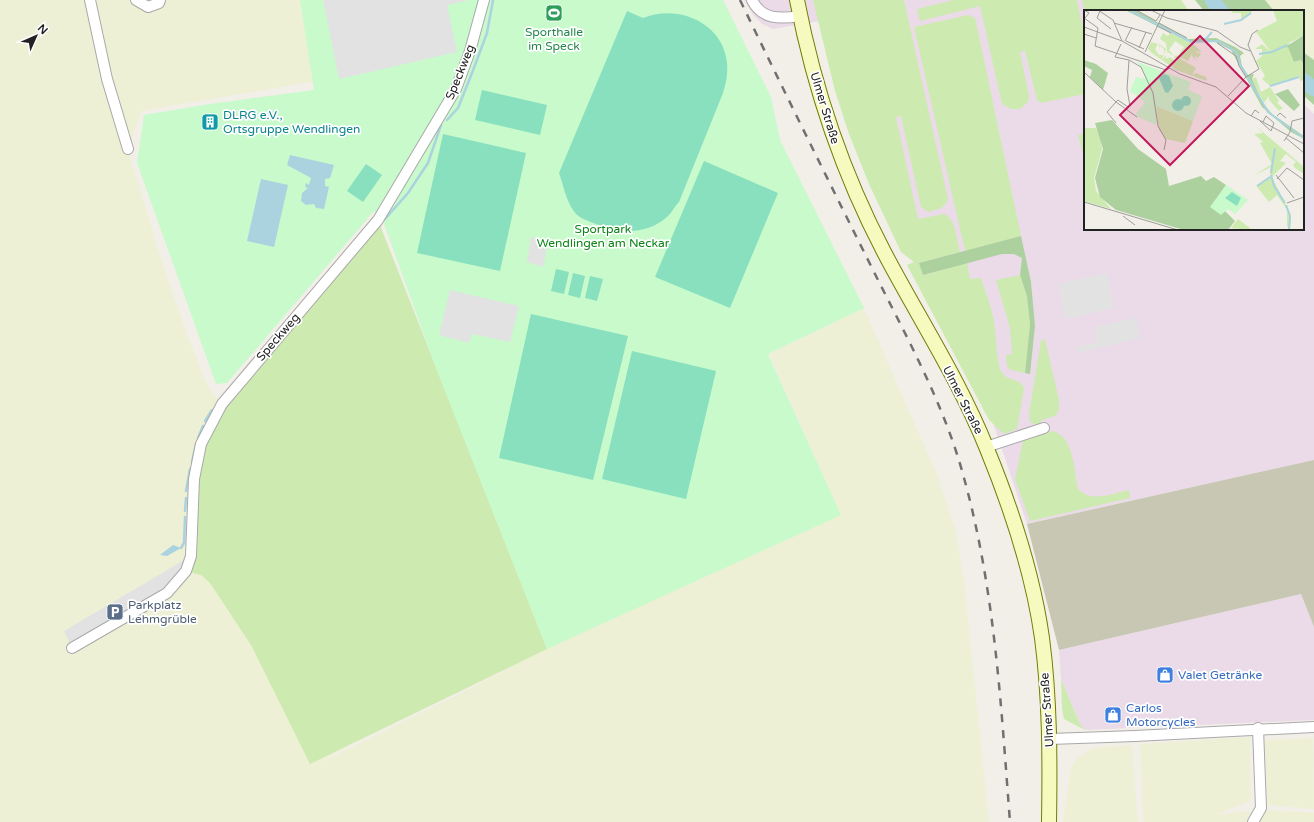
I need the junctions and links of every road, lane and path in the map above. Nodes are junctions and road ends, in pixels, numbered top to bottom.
1 (90, 0) edge
2 (136, 0) edge
3 (160, 0) edge
4 (484, 0) edge
5 (752, 0) edge
6 (797, 0) edge
7 (800, 16) junction
8 (128, 149) dead end
9 (1044, 428) dead end
10 (986, 447) junction
11 (72, 648) dead end
12 (1314, 727) edge
13 (1258, 728) junction
14 (1050, 738) junction
15 (1049, 822) edge
16 (1253, 822) edge

1 - 8 street
2 - 3 street
4 - 11 street, Speckweg
5 - 7 street
6 - 7 main road, Ulmer Straße
7 - 10 main road, Ulmer Straße
9 - 10 street
10 - 14 main road, Ulmer Straße
12 - 13 street
13 - 14 street
13 - 16 street
14 - 15 main road, Ulmer Straße

